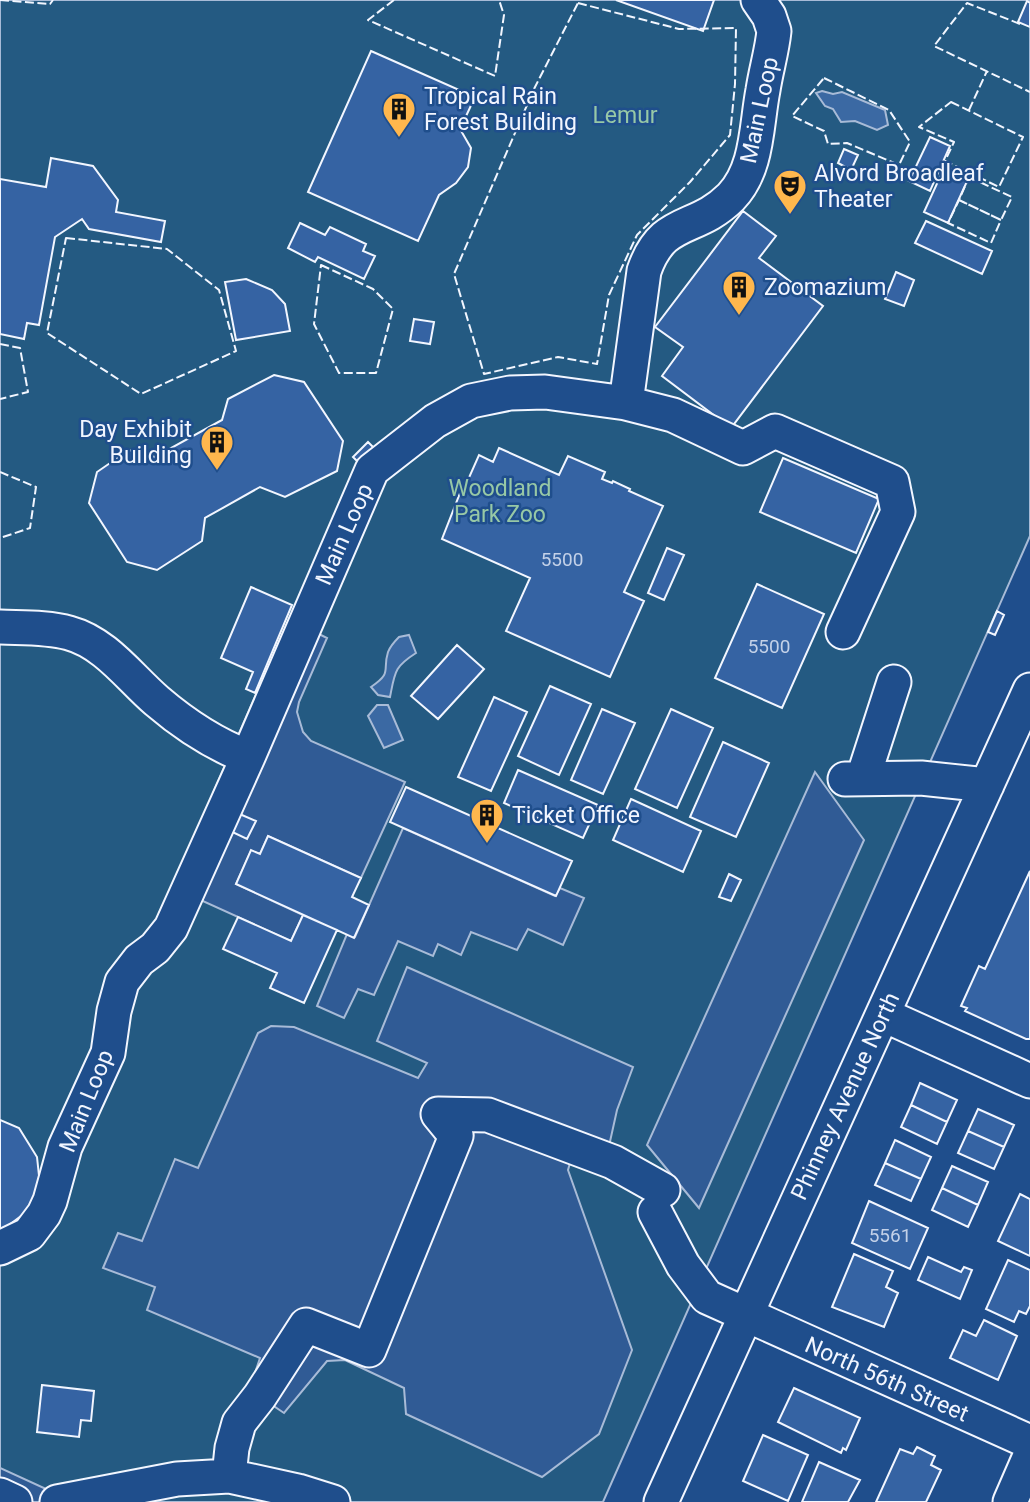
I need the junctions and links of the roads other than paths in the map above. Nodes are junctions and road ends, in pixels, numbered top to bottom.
1 (758, 0) edge
2 (626, 403) junction
3 (0, 628) edge
4 (843, 632) dead end
5 (894, 682) dead end
6 (1026, 711) edge
7 (248, 757) junction
8 (987, 785) junction
9 (884, 1015) junction
10 (1030, 1081) edge
11 (0, 1248) edge
12 (746, 1314) junction
13 (1030, 1442) edge
14 (1030, 1456) edge
15 (229, 1476) junction
16 (0, 1496) edge
17 (15, 1502) edge
18 (58, 1502) edge
19 (333, 1502) edge
20 (661, 1502) edge
21 (1010, 1502) edge

1 - 2 street, Main Loop
2 - 4 street
2 - 7 street, Main Loop
3 - 7 street
5 - 8 street
6 - 8 street, Phinney Avenue North
7 - 11 street, Main Loop
8 - 9 street, Phinney Avenue North
9 - 10 street
9 - 12 street, Phinney Avenue North
12 - 13 street, North 56th Street
12 - 15 street, North 56th Street
12 - 20 street, Phinney Avenue North
14 - 21 street
15 - 18 street
15 - 19 street
16 - 17 street

